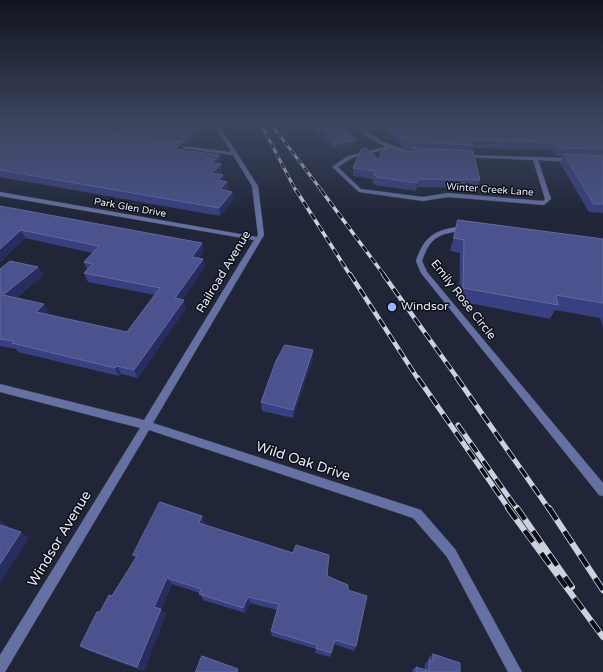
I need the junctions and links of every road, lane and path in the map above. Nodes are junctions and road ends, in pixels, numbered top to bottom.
1 (237, 155) edge
2 (357, 155) edge
3 (461, 156) edge
4 (535, 159) junction
5 (580, 160) edge
6 (0, 194) edge
7 (474, 227) edge
8 (257, 239) junction
9 (0, 388) edge
10 (146, 425) junction
11 (603, 491) edge
12 (0, 668) edge
13 (516, 672) edge

1 - 8 street, Railroad Avenue
2 - 4 street, Winter Creek Lane
3 - 4 street
4 - 5 street
6 - 8 street, Park Glen Drive
7 - 11 street, Emily Rose Circle
8 - 10 street, Railroad Avenue
9 - 10 street, Wild Oak Drive
10 - 12 street, Windsor Avenue
10 - 13 street, Wild Oak Drive

